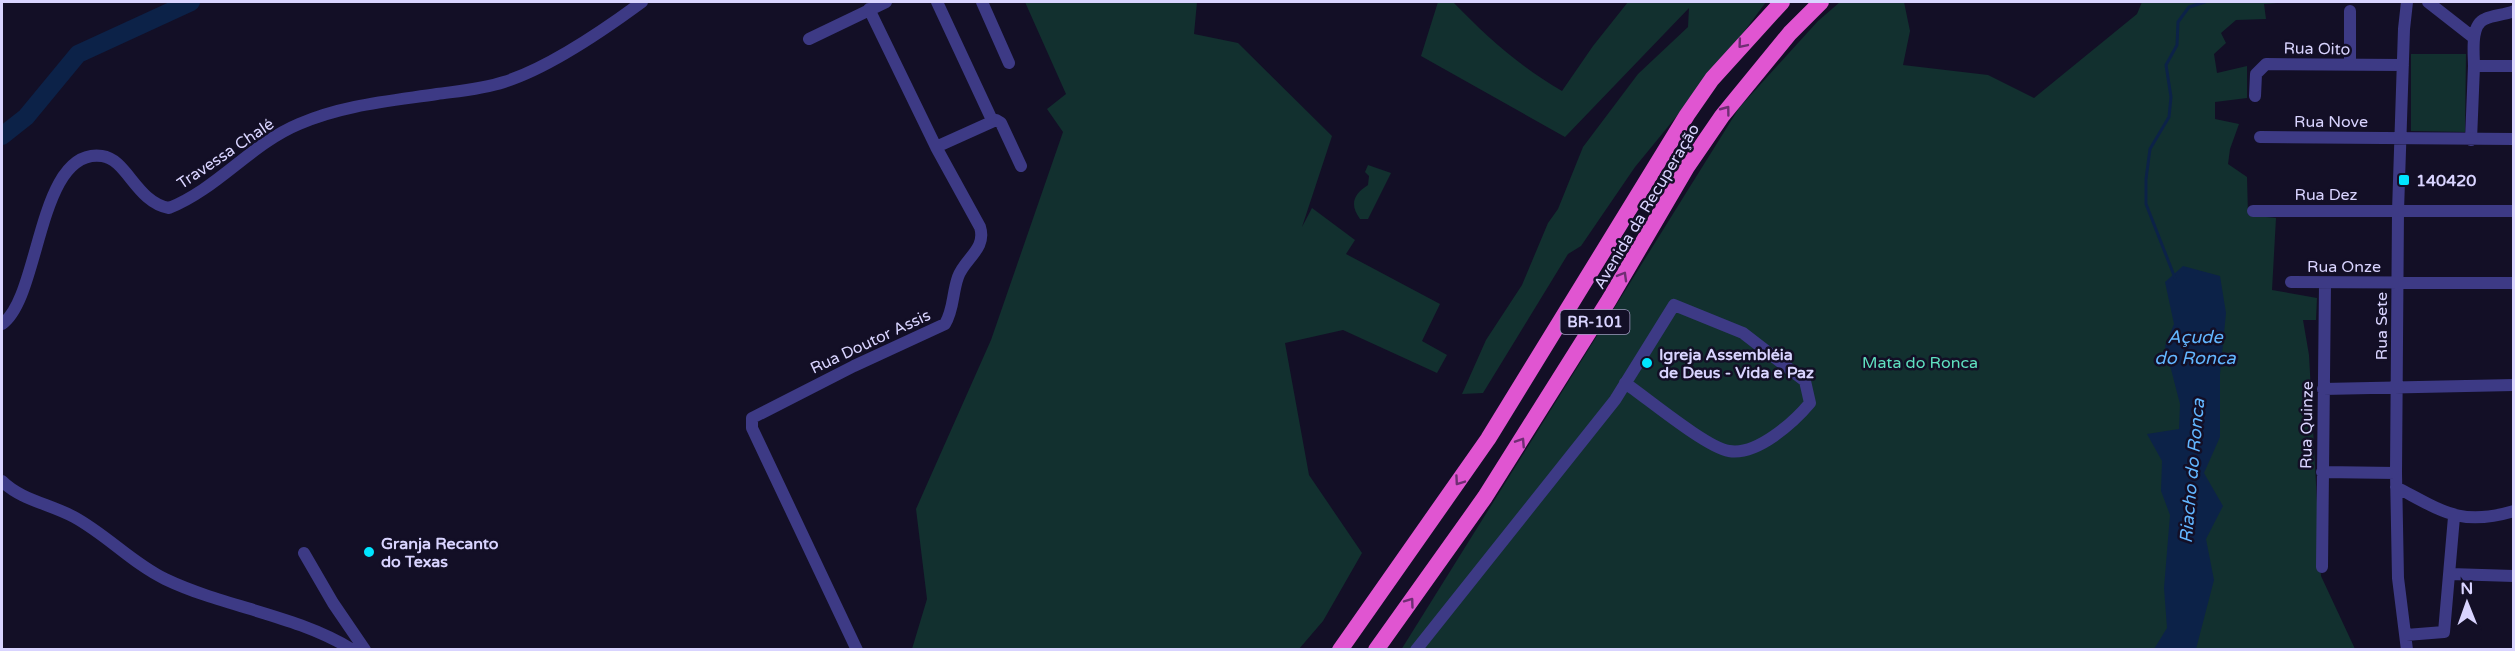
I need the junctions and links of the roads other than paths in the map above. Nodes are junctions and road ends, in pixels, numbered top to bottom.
1 (642, 2) edge
2 (886, 2) edge
3 (937, 2) edge
4 (982, 2) edge
5 (1782, 2) edge
6 (1821, 2) edge
7 (2407, 2) edge
8 (2428, 2) edge
9 (869, 9) junction
10 (2350, 11) dead end
11 (2514, 11) edge
12 (2475, 38) junction
13 (809, 39) dead end
14 (1009, 63) dead end
15 (2350, 65) junction
16 (2403, 65) junction
17 (2474, 66) junction
18 (2514, 66) edge
19 (2255, 96) dead end
20 (994, 120) junction
21 (2260, 137) dead end
22 (2400, 139) junction
23 (2514, 139) edge
24 (2471, 140) junction
25 (936, 147) junction
26 (1021, 166) dead end
27 (2253, 211) dead end
28 (2398, 211) junction
29 (2514, 211) edge
30 (2291, 282) dead end
31 (2325, 283) junction
32 (2398, 283) junction
33 (2514, 283) edge
34 (2, 324) edge
35 (1625, 382) junction
36 (2514, 384) edge
37 (2398, 387) junction
38 (2323, 389) junction
39 (2322, 472) junction
40 (2396, 473) junction
41 (2, 481) edge
42 (2396, 487) junction
43 (2514, 511) edge
44 (2454, 517) junction
45 (304, 553) dead end
46 (2322, 567) dead end
47 (2450, 574) junction
48 (2514, 576) edge
49 (2406, 635) junction
50 (352, 650) edge
51 (365, 650) edge
52 (857, 650) edge
53 (1340, 650) edge
54 (1376, 650) edge
55 (1416, 650) edge
56 (2407, 650) edge

1 - 34 street, Travessa Chalé
2 - 9 street
3 - 20 street
4 - 14 street
5 -> 53 highway, BR-101
54 -> 6 highway, Avenida da Recuperação / BR-101
7 - 16 street, Rua Sete
8 - 12 street
9 - 13 street
9 - 25 street
10 - 15 street
11 - 12 street
12 - 17 street
15 - 16 street, Rua Oito
15 - 19 street, Rua Oito
16 - 22 street, Rua Sete
17 - 18 street
17 - 24 street
20 - 25 street
20 - 26 street
21 - 22 street, Rua Nove
22 - 24 street, Rua Nove
22 - 28 street, Rua Sete
23 - 24 street, Rua Nove
25 - 52 street, Rua Doutor Assis
27 - 28 street, Rua Dez
28 - 29 street, Rua Dez
28 - 32 street, Rua Sete
30 - 31 street, Rua Onze
31 - 32 street, Rua Onze
31 - 38 street, Rua Quinze
32 - 33 street, Rua Onze
32 - 37 street, Rua Sete
35 - 35 street
35 - 55 street
36 - 37 street
37 - 38 street
37 - 40 street, Rua Sete
38 - 39 street, Rua Quinze
39 - 40 street
39 - 46 street, Rua Quinze
40 - 42 street, Rua Sete
41 - 50 street
42 - 44 street
42 - 49 street, Rua Sete
43 - 44 street
44 - 47 street
45 - 51 street
47 - 48 street
47 - 49 street
49 - 56 street, Rua Sete

